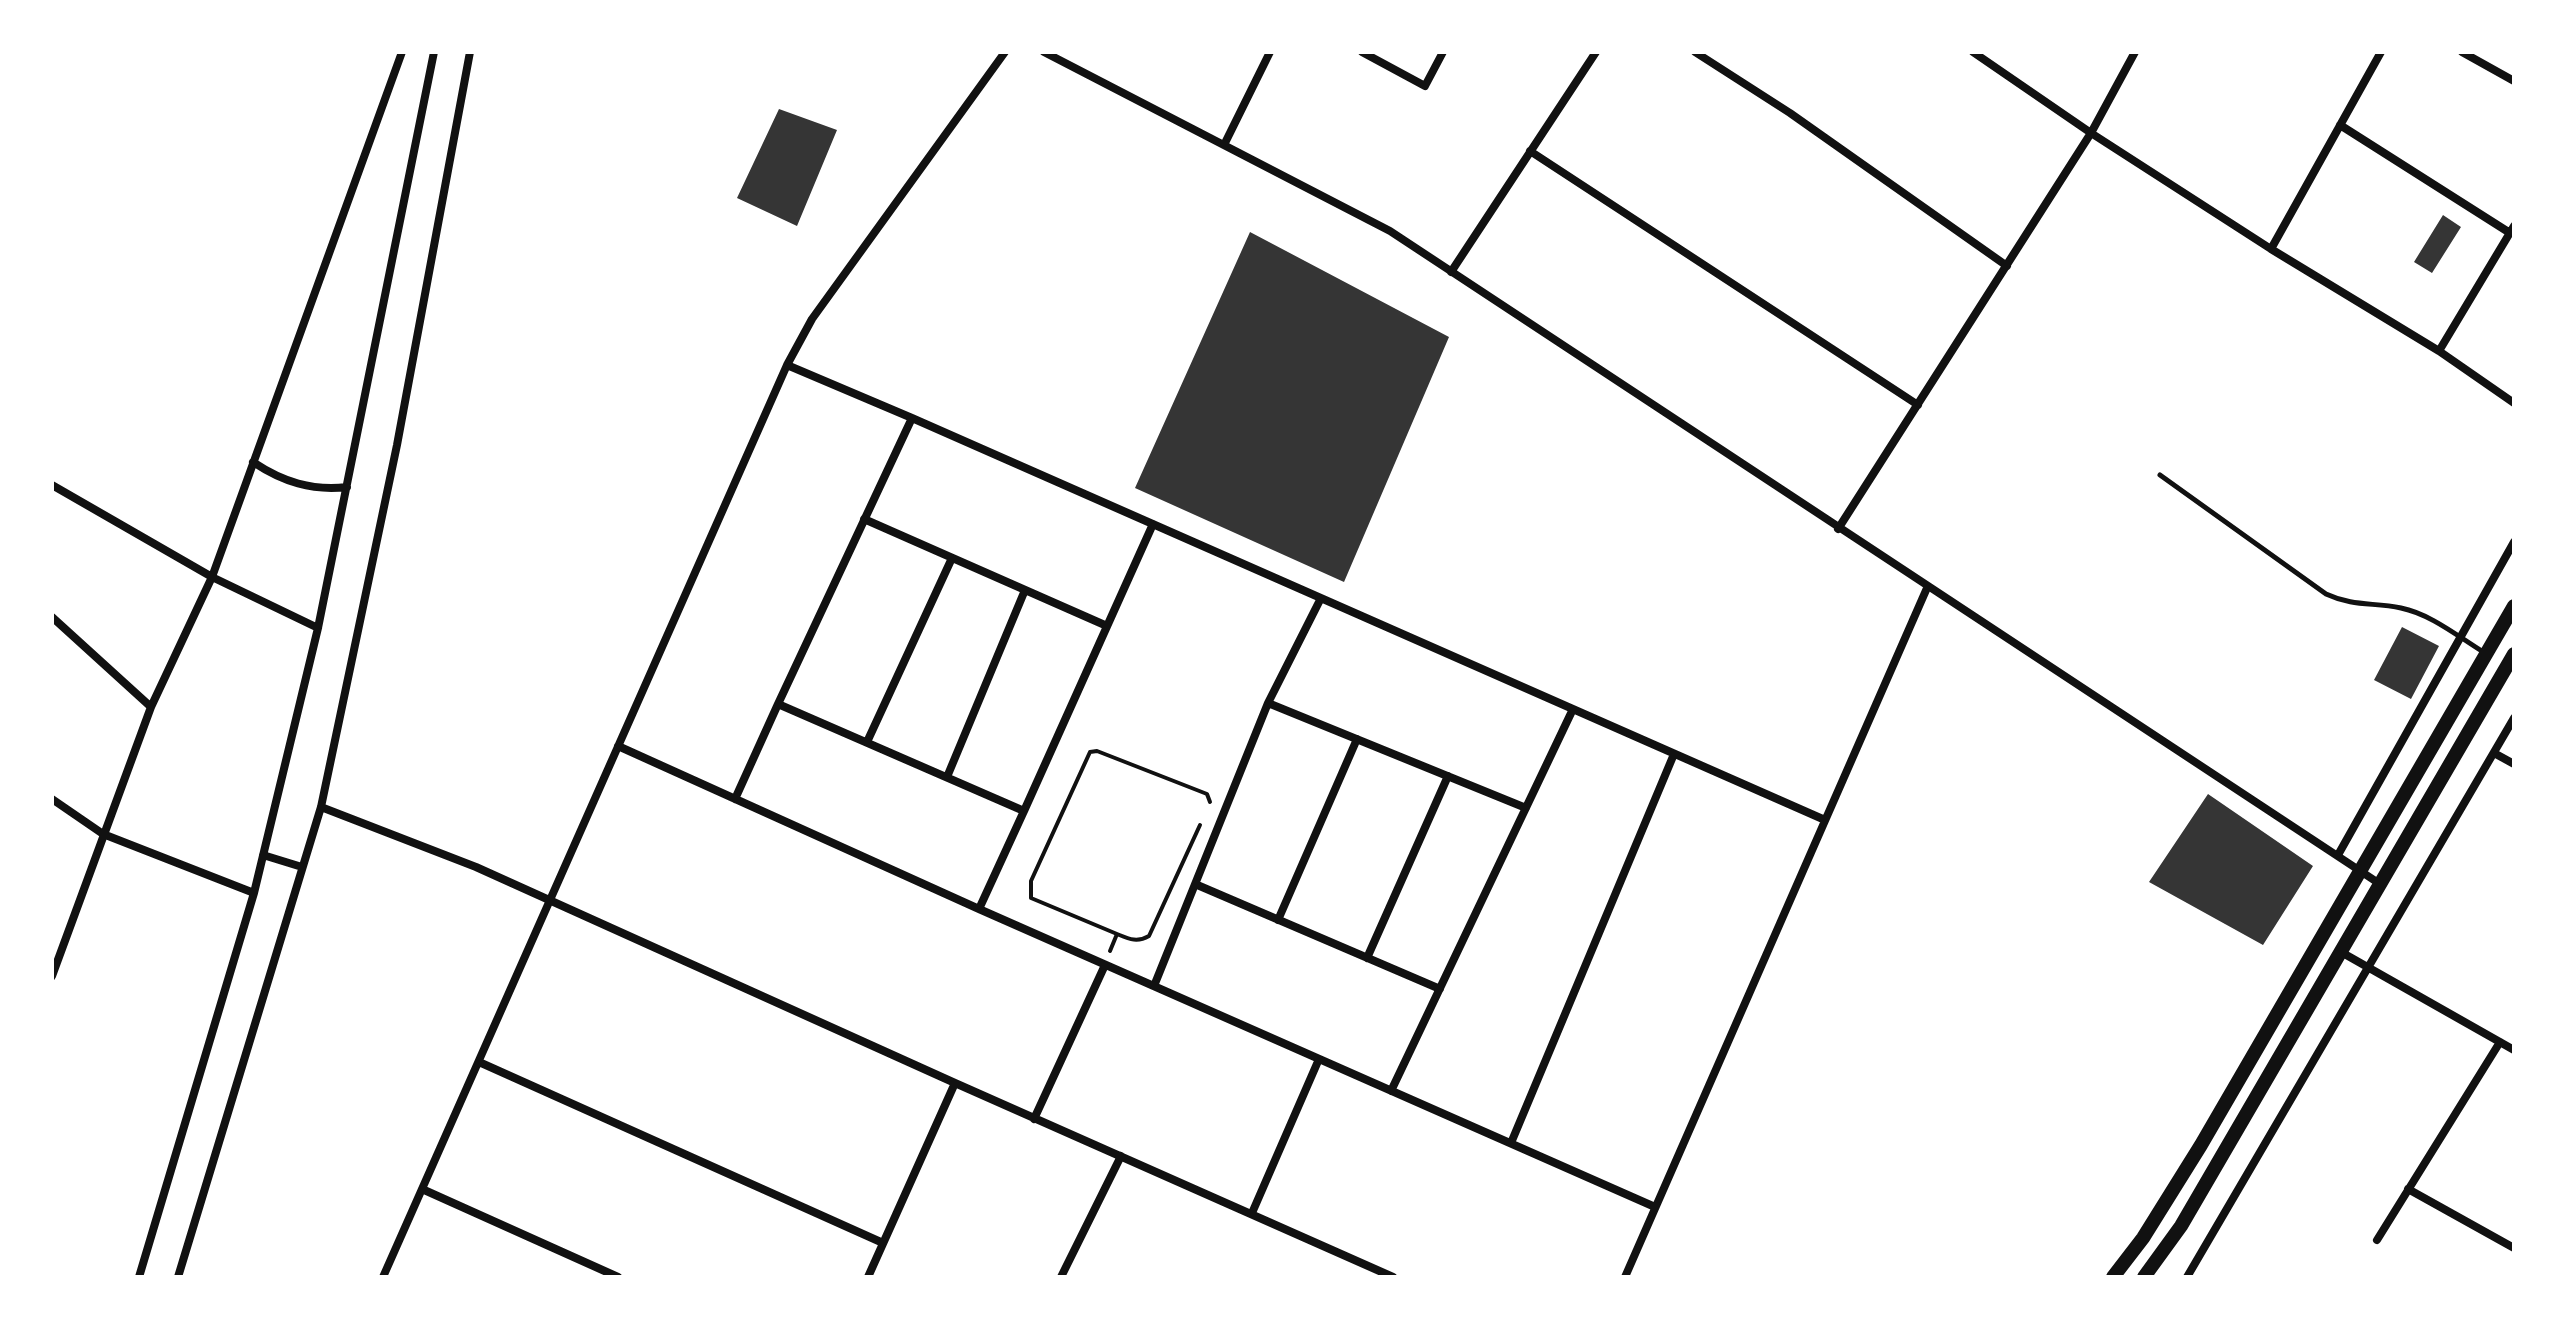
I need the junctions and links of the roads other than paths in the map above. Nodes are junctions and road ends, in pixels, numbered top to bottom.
1 (402, 52) edge
2 (434, 52) edge
3 (470, 52) edge
4 (1005, 52) edge
5 (1044, 52) edge
6 (1270, 52) edge
7 (1362, 52) edge
8 (1443, 52) edge
9 (1596, 52) edge
10 (1695, 52) edge
11 (1973, 52) edge
12 (2135, 52) edge
13 (2381, 52) edge
14 (2462, 52) edge
15 (2514, 81) edge
16 (2340, 125) junction
17 (2091, 133) junction
18 (1224, 145) junction
19 (1530, 151) junction
20 (2512, 230) edge
21 (2271, 249) junction
22 (2007, 266) junction
23 (1451, 272) junction
24 (2439, 351) junction
25 (787, 365) junction
26 (2514, 403) edge
27 (1918, 405) junction
28 (912, 418) junction
29 (253, 462) junction
30 (2160, 475) dead end
31 (52, 485) edge
32 (347, 487) junction
33 (864, 519) junction
34 (1153, 524) junction
35 (1838, 529) junction
36 (2514, 542) edge
37 (952, 558) junction
38 (212, 577) junction
39 (1927, 588) junction
40 (1025, 590) junction
41 (1321, 598) junction
42 (2514, 606) edge
43 (52, 617) edge
44 (1107, 626) junction
45 (318, 628) junction
46 (2460, 638) junction
47 (2486, 654) junction
48 (2514, 654) edge
49 (1268, 703) junction
50 (778, 704) junction
51 (151, 707) junction
52 (1573, 709) junction
53 (2514, 718) edge
54 (1357, 739) junction
55 (867, 742) junction
56 (618, 746) junction
57 (2494, 753) junction
58 (1674, 754) junction
59 (2514, 764) edge
60 (1448, 776) junction
61 (947, 777) junction
62 (52, 799) edge
63 (735, 799) junction
64 (321, 807) junction
65 (1526, 808) junction
66 (1024, 811) junction
67 (1825, 820) junction
68 (103, 834) junction
69 (263, 855) junction
70 (2338, 855) junction
71 (302, 867) junction
72 (2361, 870) junction
73 (1195, 884) junction
74 (2380, 884) junction
75 (254, 893) junction
76 (551, 901) junction
77 (979, 909) junction
78 (1278, 920) junction
79 (2341, 952) junction
80 (1367, 958) junction
81 (1105, 965) junction
82 (2369, 968) junction
83 (52, 976) edge
84 (1154, 986) junction
85 (1440, 989) junction
86 (2500, 1042) junction
87 (2514, 1050) edge
88 (1319, 1059) junction
89 (479, 1062) junction
90 (955, 1083) junction
91 (1391, 1091) junction
92 (1034, 1119) junction
93 (1511, 1143) junction
94 (1121, 1156) junction
95 (422, 1189) junction
96 (2408, 1189) junction
97 (1655, 1207) junction
98 (1252, 1213) junction
99 (2377, 1240) dead end
100 (883, 1243) junction
101 (2514, 1248) edge
102 (139, 1277) edge
103 (178, 1277) edge
104 (383, 1277) edge
105 (618, 1277) edge
106 (868, 1277) edge
107 (1061, 1277) edge
108 (1393, 1277) edge
109 (1625, 1277) edge
110 (2113, 1277) edge
111 (2144, 1277) edge
112 (2187, 1277) edge

1 - 29 street
2 - 32 street
3 - 64 street
4 - 25 street
5 - 18 street
6 - 18 street
7 - 8 street
9 - 19 street
10 - 22 street
11 - 17 street
12 - 17 street
13 - 16 street
14 - 15 street
16 - 20 street
16 - 21 street
17 - 21 street
17 - 22 street
18 - 23 street
19 - 23 street
19 - 27 street
20 - 24 street
21 - 24 street
22 - 27 street
23 - 35 street
24 - 26 street
25 - 28 street
25 - 56 street
27 - 35 street
28 - 33 street
28 - 34 street
29 - 32 street
29 - 38 street
30 - 46 lane
31 - 38 street
32 - 45 street
33 - 37 street
33 - 50 street
34 - 41 street
34 - 44 street
35 - 39 street
36 - 46 street
37 - 40 street
37 - 55 street
38 - 45 street
38 - 51 street
39 - 67 street
39 - 70 street
40 - 44 street
40 - 61 street
41 - 49 street
41 - 52 street
42 - 47 main road
43 - 51 street
44 - 66 street
45 - 69 street
46 - 47 lane
46 - 70 street
47 - 72 main road
48 - 74 main road
49 - 54 street
49 - 73 street
50 - 55 street
50 - 63 street
51 - 68 street
52 - 58 street
52 - 65 street
53 - 57 street
54 - 60 street
54 - 78 street
55 - 61 street
56 - 63 street
56 - 76 street
57 - 59 street
57 - 82 street
58 - 67 street
58 - 93 street
60 - 65 street
60 - 80 street
61 - 66 street
62 - 68 street
63 - 77 street
64 - 71 street
64 - 76 street
65 - 85 street
66 - 77 street
67 - 97 street
68 - 75 street
68 - 83 street
69 - 71 street
69 - 75 street
70 - 72 street
71 - 103 street
72 - 74 street
72 - 110 main road
73 - 78 street
73 - 84 street
74 - 79 main road
75 - 102 street
76 - 89 street
76 - 90 street
77 - 81 street
78 - 80 street
79 - 82 street
79 - 111 main road
80 - 85 street
81 - 84 street
81 - 92 street
82 - 86 street
82 - 112 street
84 - 88 street
85 - 91 street
86 - 87 street
86 - 96 street
88 - 91 street
88 - 98 street
89 - 95 street
89 - 100 street
90 - 92 street
90 - 100 street
91 - 93 street
92 - 94 street
93 - 97 street
94 - 98 street
94 - 107 street
95 - 104 street
95 - 105 street
96 - 99 street
96 - 101 street
97 - 109 street
98 - 108 street
100 - 106 street

